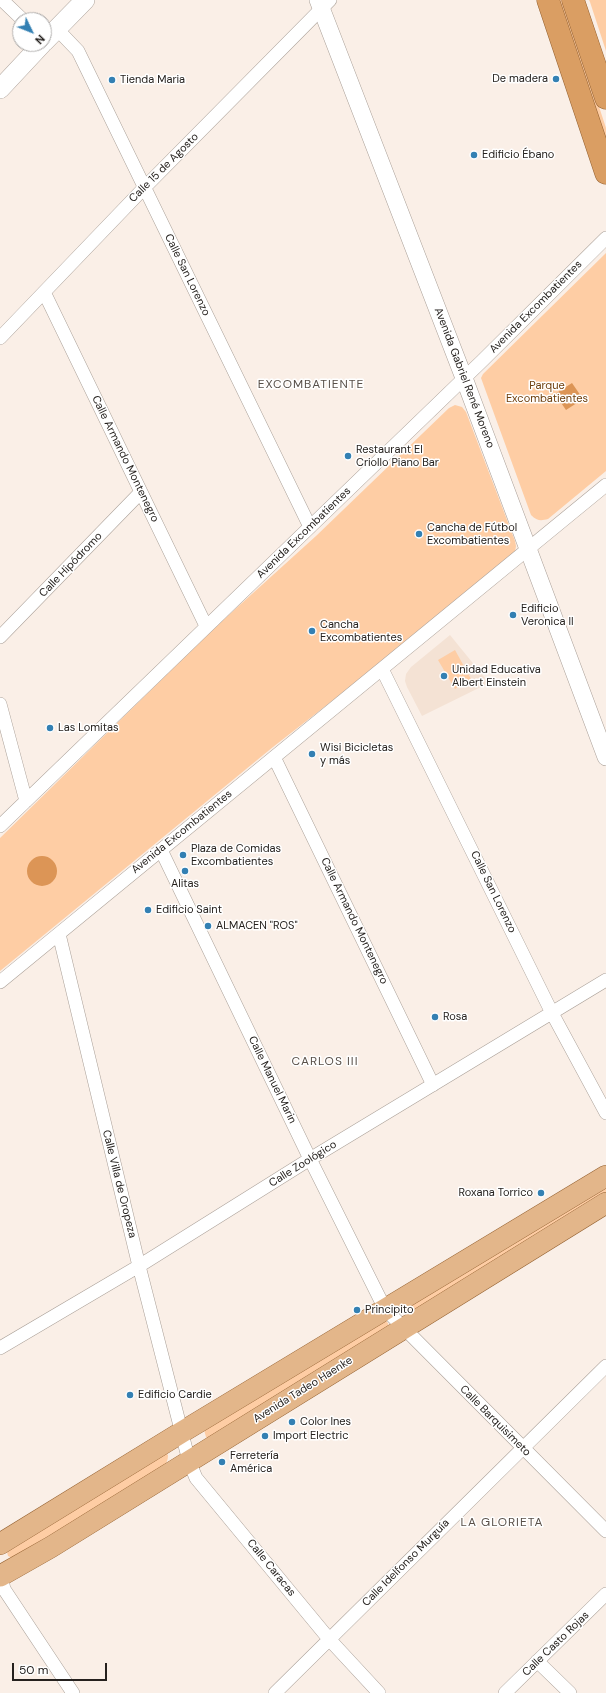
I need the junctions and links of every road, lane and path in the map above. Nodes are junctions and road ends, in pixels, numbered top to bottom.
1 (2, 0) edge
2 (84, 0) edge
3 (548, 0) edge
4 (573, 0) edge
5 (323, 3) edge
6 (15, 12) edge
7 (52, 33) edge
8 (52, 41) edge
9 (34, 52) edge
10 (0, 89) edge
11 (606, 98) edge
12 (606, 173) edge
13 (144, 188) junction
14 (606, 238) edge
15 (44, 292) junction
16 (0, 338) edge
17 (464, 378) junction
18 (606, 485) edge
19 (141, 492) junction
20 (310, 527) junction
21 (529, 550) junction
22 (206, 626) junction
23 (0, 637) edge
24 (382, 669) junction
25 (0, 704) edge
26 (606, 757) edge
27 (274, 758) junction
28 (26, 801) junction
29 (0, 826) edge
30 (161, 850) junction
31 (59, 934) junction
32 (606, 980) edge
33 (0, 982) edge
34 (552, 1013) junction
35 (433, 1085) junction
36 (606, 1113) edge
37 (310, 1159) junction
38 (606, 1176) edge
39 (606, 1203) edge
40 (139, 1266) junction
41 (385, 1309) junction
42 (404, 1328) junction
43 (0, 1348) edge
44 (606, 1366) edge
45 (182, 1432) junction
46 (522, 1448) junction
47 (189, 1461) junction
48 (606, 1531) edge
49 (0, 1544) edge
50 (0, 1575) edge
51 (606, 1594) edge
52 (329, 1639) junction
53 (538, 1661) junction
54 (73, 1693) edge
55 (275, 1693) edge
56 (379, 1693) edge
57 (505, 1693) edge
58 (570, 1693) edge

1 - 6 street
2 - 7 main road
3 - 12 highway
4 - 11 highway
5 - 13 street, Calle 15 de Agosto
5 - 17 street, Avenida Gabriel René Moreno
8 - 13 street, Calle San Lorenzo
9 - 10 main road
13 - 15 street, Calle 15 de Agosto
13 - 20 street, Calle San Lorenzo
14 - 17 street, Avenida Excombatientes
15 - 16 street, Calle 15 de Agosto
15 - 19 street, Calle Armando Montenegro
17 - 20 street, Avenida Excombatientes
17 - 21 street, Avenida Gabriel René Moreno
18 - 21 street, Avenida Excombatientes
19 - 22 street, Calle Armando Montenegro
19 - 23 street, Calle Hipódromo
20 - 22 street, Avenida Excombatientes
21 - 24 street, Avenida Excombatientes
21 - 26 street, Avenida Gabriel René Moreno
22 - 28 street, Avenida Excombatientes
24 - 27 street, Avenida Excombatientes
24 - 34 street, Calle San Lorenzo
25 - 28 street
27 - 30 street, Avenida Excombatientes
27 - 35 street, Calle Armando Montenegro
28 - 29 street, Avenida Excombatientes
30 - 31 street, Avenida Excombatientes
30 - 37 street, Calle Manuel Marin
31 - 33 street, Avenida Excombatientes
31 - 40 street, Calle Villa de Oropeza
32 - 34 street, Calle Zoológico
34 - 35 street, Calle Zoológico
34 - 36 street, Calle San Lorenzo
35 - 37 street, Calle Zoológico
37 - 40 street, Calle Zoológico
37 - 41 street, Calle Manuel Marin
38 - 41 main road
39 - 42 main road, Avenida Tadeo Haenke
40 - 43 street, Calle Zoológico
40 - 45 street, Calle Villa de Oropeza
41 - 42 street, Calle Barquisimeto
41 - 45 main road
42 - 46 street, Calle Barquisimeto
42 - 47 main road, Avenida Tadeo Haenke
44 - 46 street, Calle Idelfonso Murguía
45 - 47 street, Calle Caracas
45 - 49 main road
46 - 48 street, Calle Barquisimeto
46 - 52 street, Calle Idelfonso Murguía
47 - 50 main road, Avenida Tadeo Haenke
47 - 52 street, Calle Caracas
50 - 54 street
51 - 53 street, Calle Casto Rojas
52 - 55 street, Calle Idelfonso Murguía
52 - 56 street, Calle Caracas
53 - 57 street, Calle Casto Rojas
53 - 58 street

